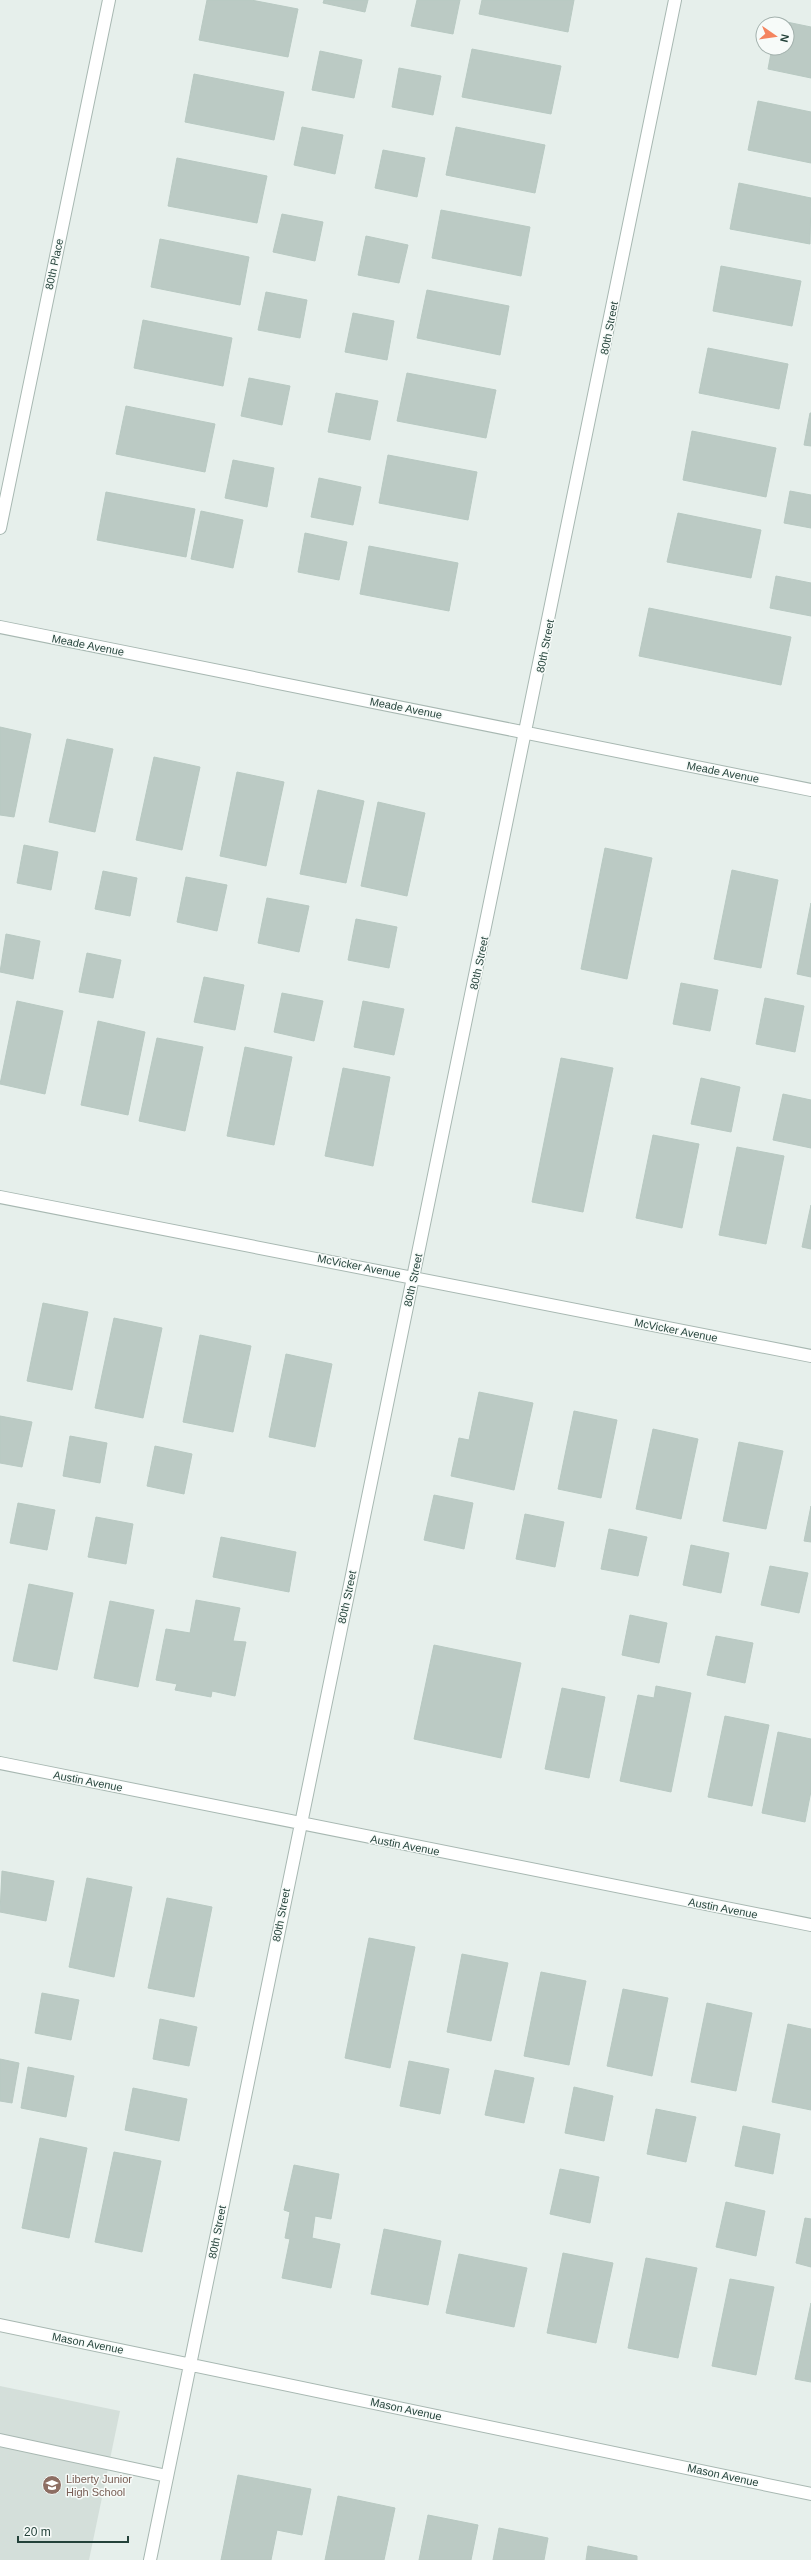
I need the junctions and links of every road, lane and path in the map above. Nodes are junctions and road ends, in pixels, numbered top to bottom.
1 (109, 0) edge
2 (676, 0) edge
3 (0, 528) edge
4 (0, 627) edge
5 (527, 732) junction
6 (811, 790) edge
7 (0, 1197) edge
8 (414, 1277) junction
9 (811, 1356) edge
10 (0, 1763) edge
11 (300, 1824) junction
12 (811, 1925) edge
13 (0, 2325) edge
14 (190, 2363) junction
15 (0, 2440) edge
16 (167, 2476) junction
17 (811, 2494) edge
18 (150, 2560) edge

1 - 3 street, 80th Place
2 - 5 street, 80th Street
4 - 5 street, Meade Avenue
5 - 6 street, Meade Avenue
5 - 8 street, 80th Street
7 - 8 street, McVicker Avenue
8 - 9 street, McVicker Avenue
8 - 11 street, 80th Street
10 - 11 street, Austin Avenue
11 - 12 street, Austin Avenue
11 - 14 street, 80th Street
13 - 14 street, Mason Avenue
14 - 16 street, 80th Street
14 - 17 street, Mason Avenue
15 - 16 street
16 - 18 street, 80th Street

